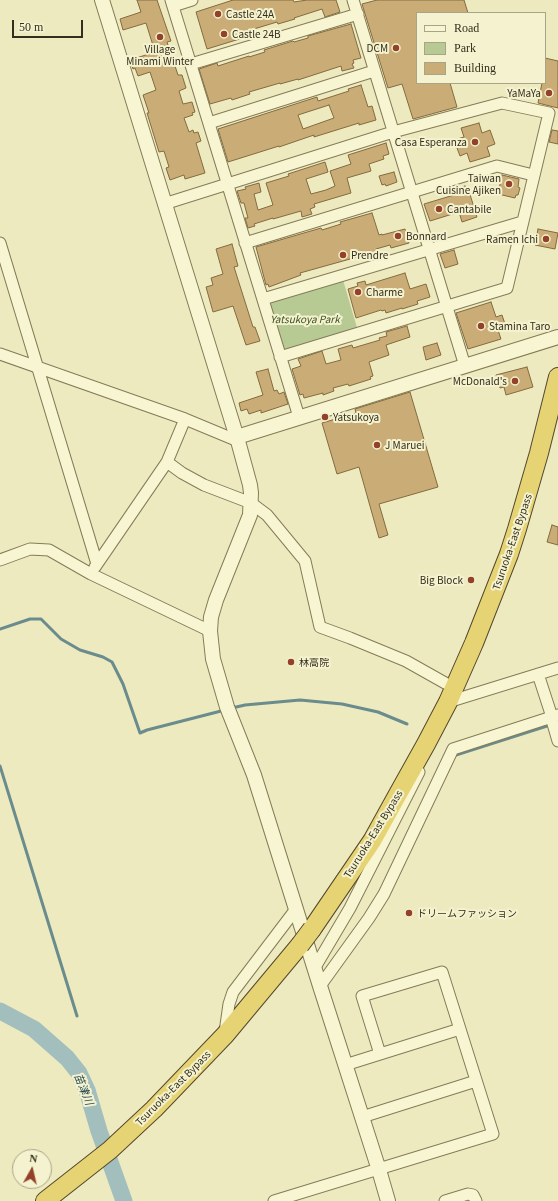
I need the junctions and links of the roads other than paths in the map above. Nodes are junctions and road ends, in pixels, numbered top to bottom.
1 (102, 0) edge
2 (192, 0) edge
3 (353, 0) edge
4 (172, 3) edge
5 (358, 14) junction
6 (191, 64) junction
7 (374, 71) junction
8 (209, 123) junction
9 (393, 132) junction
10 (534, 175) junction
11 (228, 184) junction
12 (411, 192) junction
13 (164, 204) junction
14 (522, 222) junction
15 (0, 243) edge
16 (245, 243) junction
17 (430, 250) junction
18 (263, 299) junction
19 (448, 307) junction
20 (558, 337) edge
21 (0, 354) edge
22 (280, 357) junction
23 (465, 366) junction
24 (38, 367) junction
25 (558, 377) edge
26 (299, 417) junction
27 (185, 419) junction
28 (238, 439) junction
29 (167, 462) junction
30 (251, 503) junction
31 (0, 560) edge
32 (98, 564) junction
33 (91, 574) junction
34 (210, 631) junction
35 (558, 668) edge
36 (538, 674) junction
37 (451, 695) junction
38 (553, 716) edge
39 (558, 741) edge
40 (426, 744) junction
41 (296, 909) junction
42 (314, 969) junction
43 (320, 986) junction
44 (460, 1029) junction
45 (225, 1035) junction
46 (380, 1054) junction
47 (345, 1065) junction
48 (476, 1081) junction
49 (362, 1117) junction
50 (379, 1170) junction
51 (45, 1201) edge
52 (274, 1201) edge
53 (388, 1201) edge
54 (444, 1201) edge
55 (476, 1201) edge

1 - 13 street
2 - 4 street
3 - 5 street
4 - 6 street
5 - 6 street
5 - 7 street
6 - 8 street
7 - 8 street
7 - 9 street
8 - 11 street
9 - 10 street
9 - 11 street
9 - 12 street
10 - 12 street
10 - 14 street
11 - 13 street
11 - 16 street
12 - 16 street
12 - 17 street
13 - 28 street
14 - 17 street
14 - 19 street
15 - 24 street
16 - 18 street
17 - 18 street
17 - 19 street
18 - 22 street
19 - 22 street
19 - 23 street
20 - 23 street
21 - 24 street
22 - 26 street
23 - 26 street
24 - 27 street
24 - 32 street
25 - 37 highway, Tsuruoka-East Bypass
26 - 28 street
27 - 28 street
27 - 29 street
28 - 30 street
29 - 30 street
29 - 32 street
30 - 34 street
30 - 37 street
31 - 33 street
32 - 33 street
33 - 34 street
34 - 41 street
35 - 36 street
36 - 37 street
36 - 38 street
37 - 40 highway, Tsuruoka-East Bypass
38 - 39 street
38 - 43 street
40 - 42 street
40 - 45 highway, Tsuruoka-East Bypass, bridge
41 - 42 street
41 - 45 street
42 - 43 street
43 - 47 street
44 - 46 street
44 - 46 street
44 - 48 street
45 - 51 highway, Tsuruoka-East Bypass
46 - 47 street
47 - 49 street
48 - 49 street
48 - 50 street
49 - 50 street
50 - 52 street
50 - 53 street
54 - 55 street

